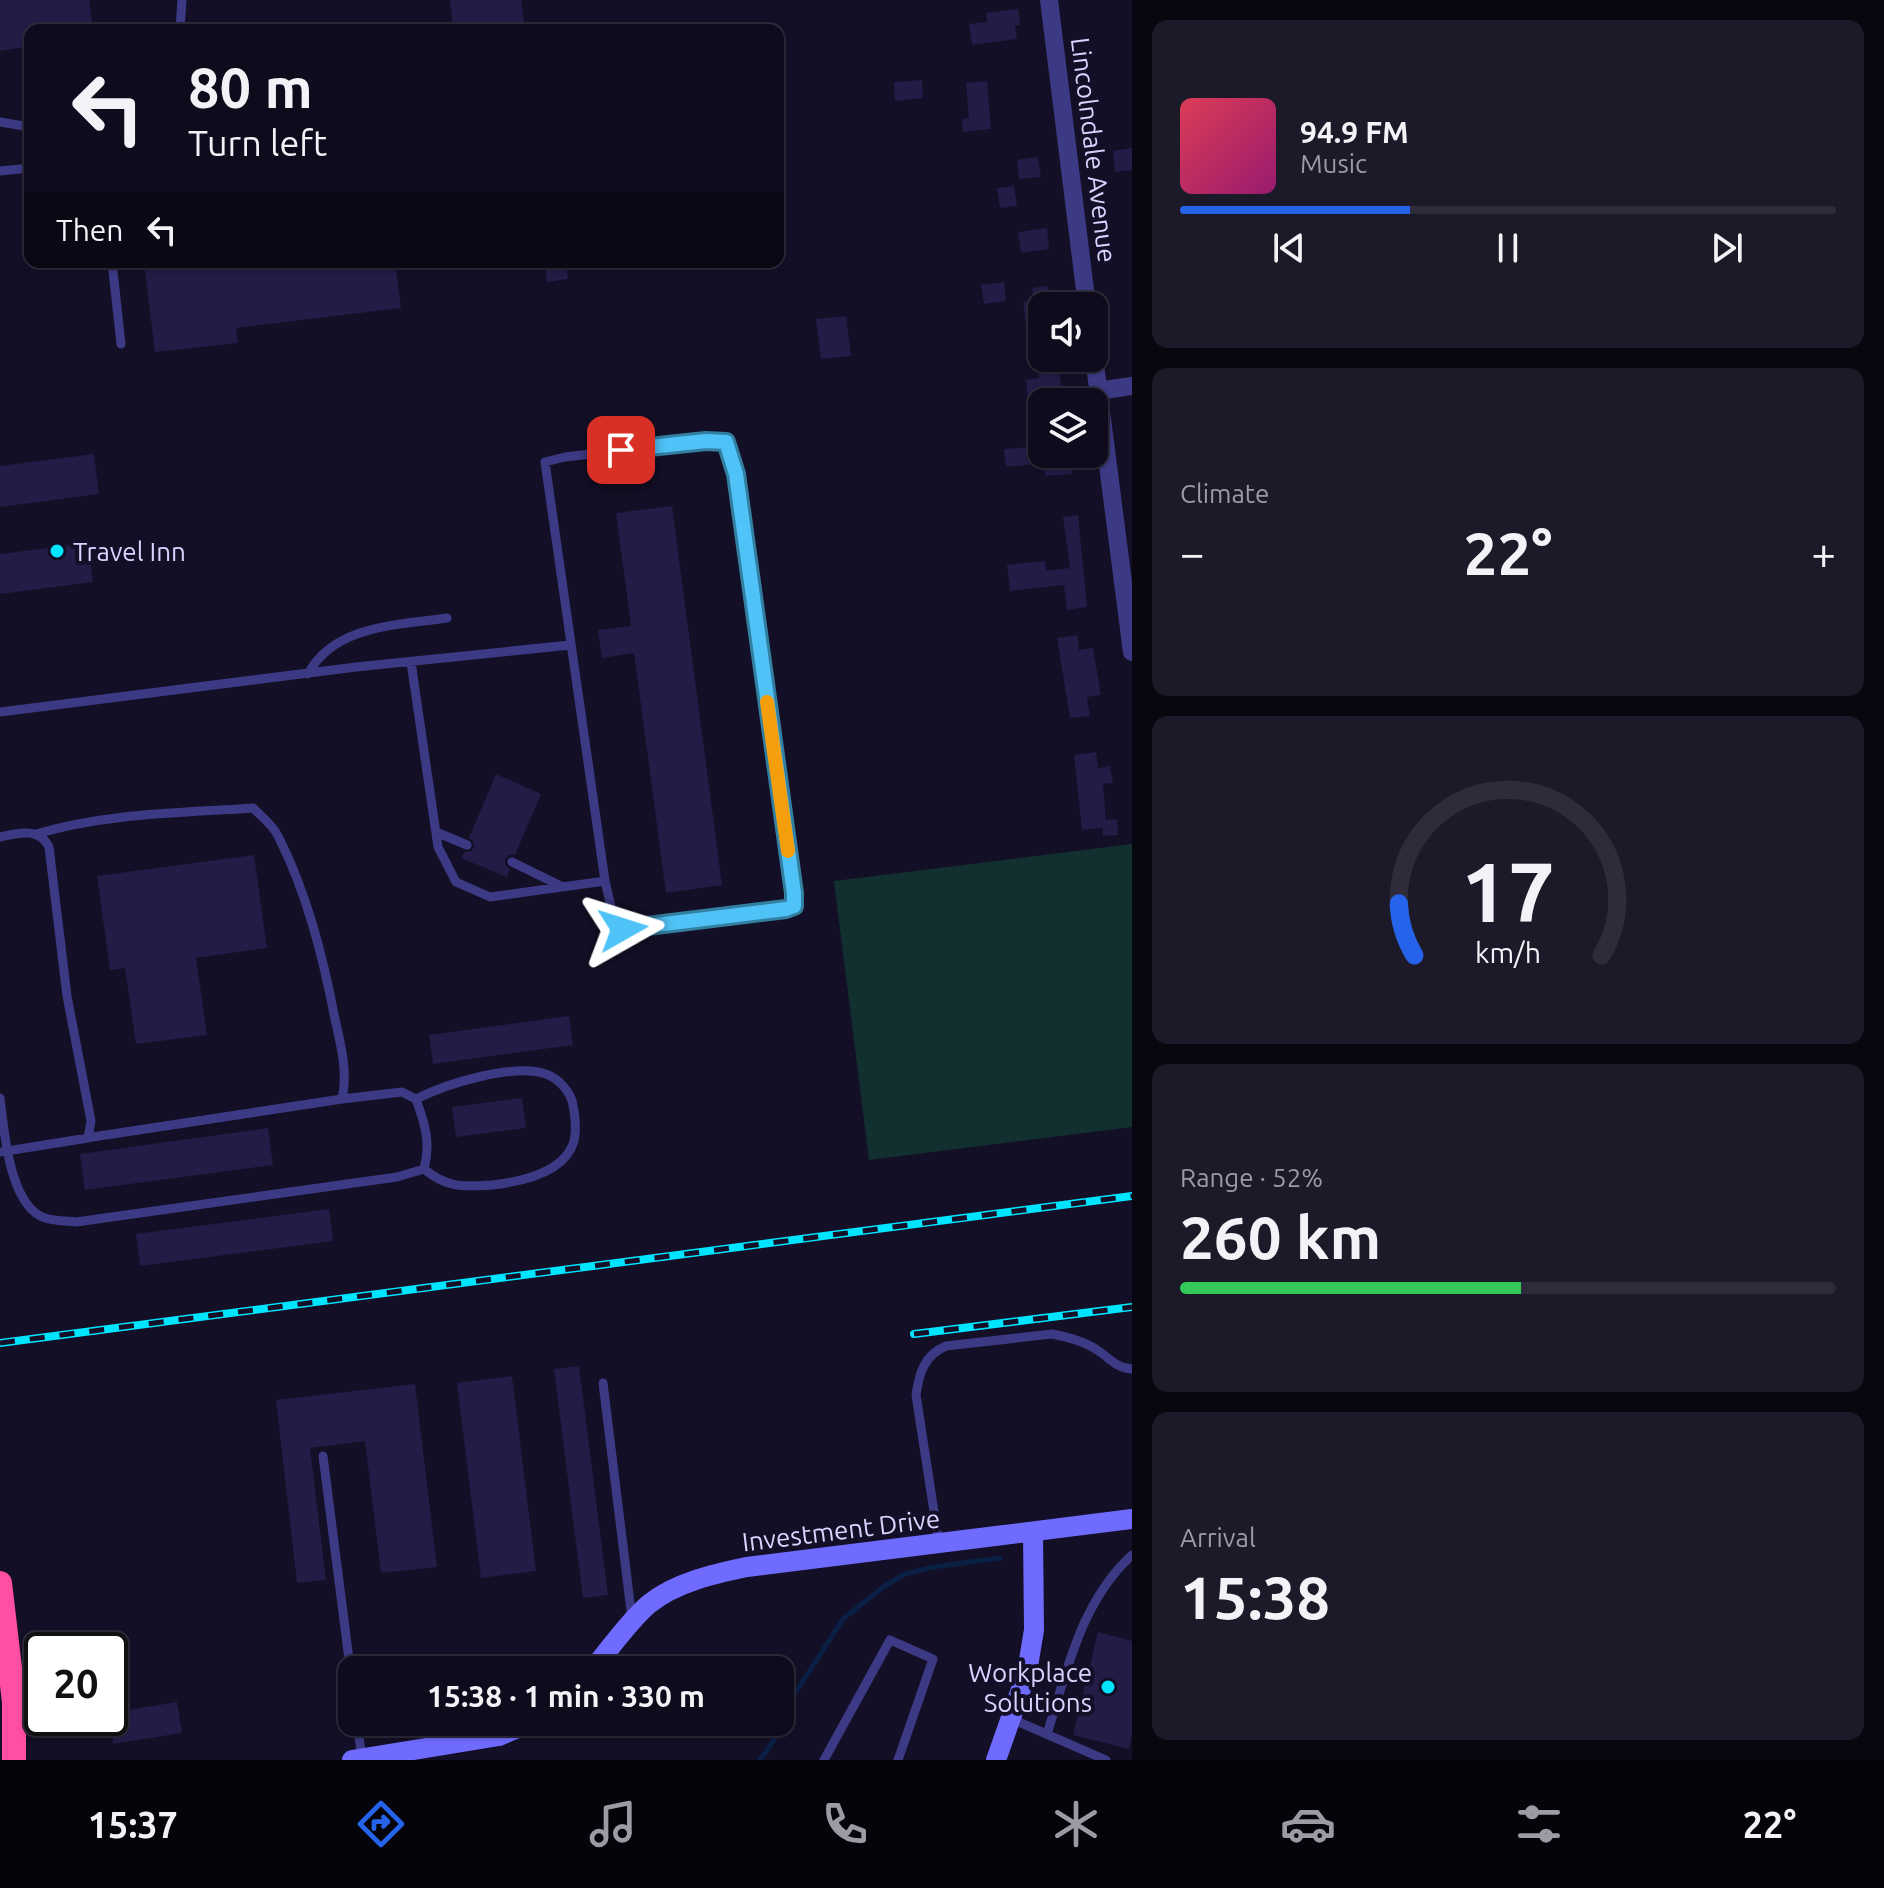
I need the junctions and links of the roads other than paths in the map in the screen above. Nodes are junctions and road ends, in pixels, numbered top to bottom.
1 (182, 0) edge
2 (1049, 0) edge
3 (180, 24) edge
4 (0, 122) edge
5 (24, 126) edge
6 (24, 169) edge
7 (0, 171) edge
8 (113, 268) edge
9 (1085, 292) edge
10 (121, 344) dead end
11 (1132, 386) edge
12 (1108, 390) edge
13 (1108, 468) edge
14 (447, 618) dead end
15 (570, 645) junction
16 (1132, 652) edge
17 (411, 662) junction
18 (308, 674) junction
19 (0, 712) edge
20 (436, 832) junction
21 (36, 834) junction
22 (0, 837) edge
23 (467, 845) dead end
24 (512, 862) dead end
25 (605, 881) junction
26 (563, 887) junction
27 (0, 1098) edge
28 (342, 1099) junction
29 (416, 1099) junction
30 (86, 1138) junction
31 (3, 1152) edge
32 (424, 1169) junction
33 (1132, 1369) edge
34 (603, 1383) dead end
35 (323, 1456) dead end
36 (1132, 1519) edge
37 (1033, 1532) junction
38 (939, 1544) junction
39 (1132, 1555) edge
40 (0, 1583) edge
41 (632, 1623) junction
42 (349, 1656) edge
43 (604, 1656) edge
44 (1012, 1719) junction
45 (1047, 1734) junction
46 (357, 1736) edge
47 (499, 1736) edge
48 (0, 1751) edge
49 (357, 1759) edge
50 (2, 1760) edge
51 (14, 1760) edge
52 (824, 1760) edge
53 (898, 1760) edge
54 (996, 1760) edge
55 (1106, 1760) edge

1 - 3 lane
2 - 9 street, Lincolndale Avenue
4 - 5 lane
6 - 7 lane
8 - 10 lane
11 - 12 street
13 - 16 street
14 - 18 lane
15 - 17 lane
15 - 25 lane
15 - 25 lane
17 - 18 lane
17 - 20 lane
18 - 19 lane
20 - 23 lane
20 - 26 lane
21 - 22 lane
21 - 28 lane
21 - 30 lane
24 - 26 lane
25 - 26 lane
27 - 31 lane
28 - 29 lane
28 - 30 lane
29 - 32 lane
29 - 32 lane
30 - 31 lane
31 - 32 lane
33 - 38 lane
34 - 41 lane
35 - 42 lane
36 - 37 street, Investment Drive
37 - 38 street, Investment Drive
37 - 44 street
38 - 41 street, Investment Drive
39 - 45 lane
40 - 51 highway
41 - 43 street, Investment Drive
44 - 45 lane
44 - 54 street
45 - 55 lane
46 - 49 lane
47 - 49 street
48 - 50 highway
52 - 53 lane

